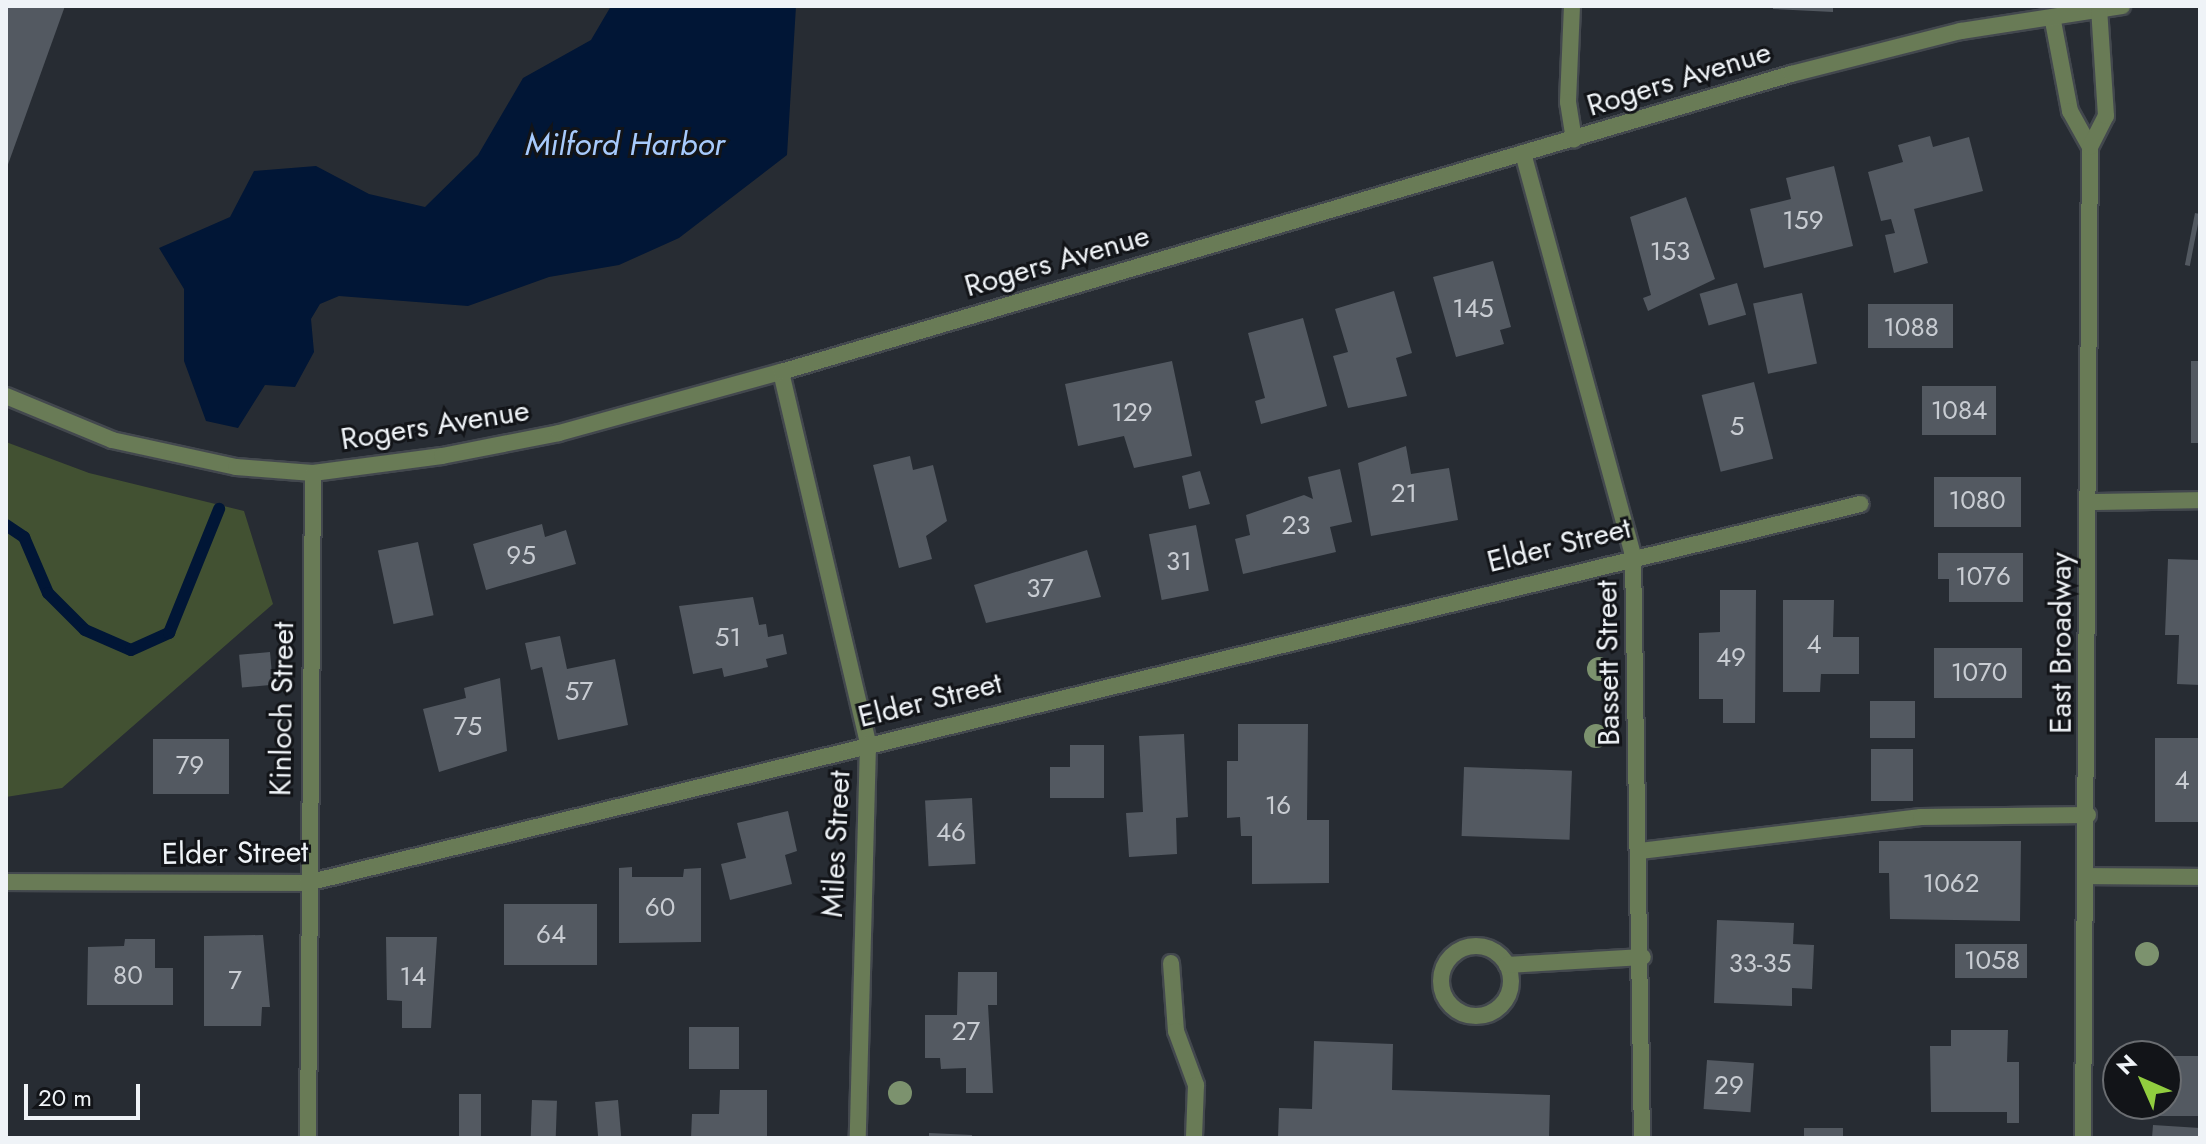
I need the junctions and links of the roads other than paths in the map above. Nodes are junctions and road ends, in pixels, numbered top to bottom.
1 (1572, 6) edge
2 (2122, 6) edge
3 (2099, 9) junction
4 (2053, 21) junction
5 (1574, 140) junction
6 (2090, 147) junction
7 (1523, 153) junction
8 (781, 372) junction
9 (6, 396) edge
10 (313, 473) junction
11 (2200, 500) edge
12 (2090, 502) junction
13 (1860, 504) dead end
14 (1633, 555) junction
15 (868, 744) junction
16 (2088, 815) junction
17 (1640, 851) junction
18 (2086, 876) junction
19 (2200, 877) edge
20 (6, 882) edge
21 (307, 883) junction
22 (1643, 957) junction
23 (1171, 963) dead end
24 (1507, 965) junction
25 (308, 1138) edge
26 (858, 1138) edge
27 (1194, 1138) edge
28 (1642, 1138) edge
29 (2083, 1138) edge

1 - 5 street
2 - 3 street, Rogers Avenue
3 - 4 street, Rogers Avenue
3 - 6 street, East Broadway
4 - 5 street, Rogers Avenue
4 - 6 street, East Broadway
5 - 7 street, Rogers Avenue
6 - 12 street, East Broadway
7 - 8 street, Rogers Avenue
7 - 14 street, Bassett Street
8 - 10 street, Rogers Avenue
8 - 15 street, Miles Street
9 - 10 street, Rogers Avenue
10 - 21 street, Kinloch Street
11 - 12 street
12 - 16 street, East Broadway
13 - 14 street, Elder Street
14 - 15 street, Elder Street
14 - 17 street, Bassett Street
15 - 21 street, Elder Street
15 - 26 street, Miles Street
16 - 17 street
16 - 18 street, East Broadway
17 - 22 street, Bassett Street
18 - 19 street
18 - 29 street, East Broadway
20 - 21 street, Elder Street
21 - 25 street, Kinloch Street
22 - 24 street
22 - 28 street, Bassett Street
23 - 27 street
24 - 24 street

